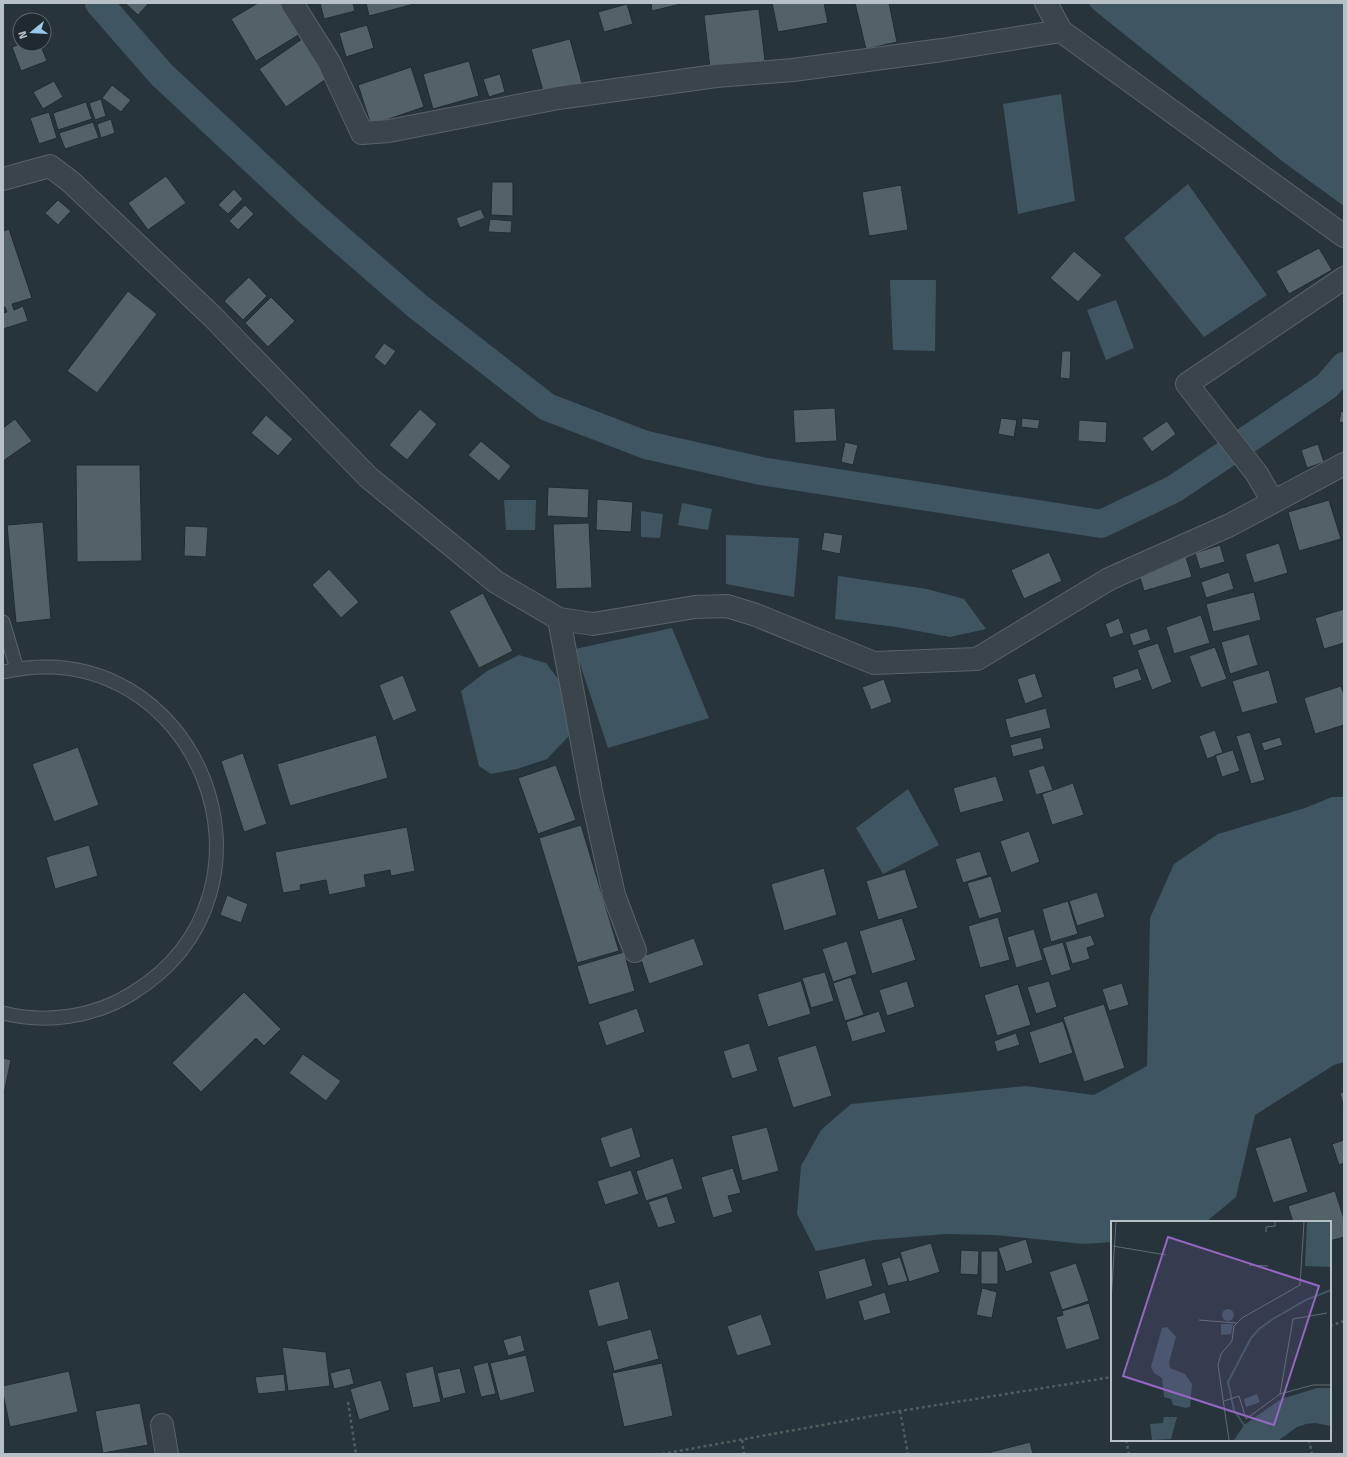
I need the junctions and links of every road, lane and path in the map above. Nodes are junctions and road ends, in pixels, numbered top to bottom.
1 (292, 3) edge
2 (1046, 3) edge
3 (1060, 30) junction
4 (3, 179) edge
5 (1344, 236) edge
6 (1344, 278) edge
7 (1344, 464) edge
8 (1273, 502) junction
9 (559, 619) junction
10 (3, 622) edge
11 (17, 669) junction
12 (3, 672) edge
13 (635, 951) dead end
14 (3, 1013) edge
15 (1344, 1321) edge
16 (1331, 1326) edge
17 (1111, 1378) edge
18 (348, 1402) dead end
19 (900, 1411) junction
20 (162, 1425) dead end
21 (742, 1440) junction
22 (1126, 1441) edge
23 (1309, 1441) edge
24 (167, 1454) edge
25 (356, 1454) edge
26 (662, 1454) edge
27 (744, 1454) edge
28 (908, 1454) edge
29 (1129, 1454) edge
30 (1312, 1454) edge

1 - 3 street
2 - 3 street
3 - 5 street
4 - 9 street
6 - 8 street
7 - 8 street
8 - 9 street
9 - 13 street
10 - 11 lane
11 - 12 lane
11 - 14 lane
15 - 16 path
17 - 19 path
18 - 25 path
19 - 21 path
19 - 28 path
20 - 24 street
21 - 26 path
21 - 27 path
22 - 29 path
23 - 30 path

